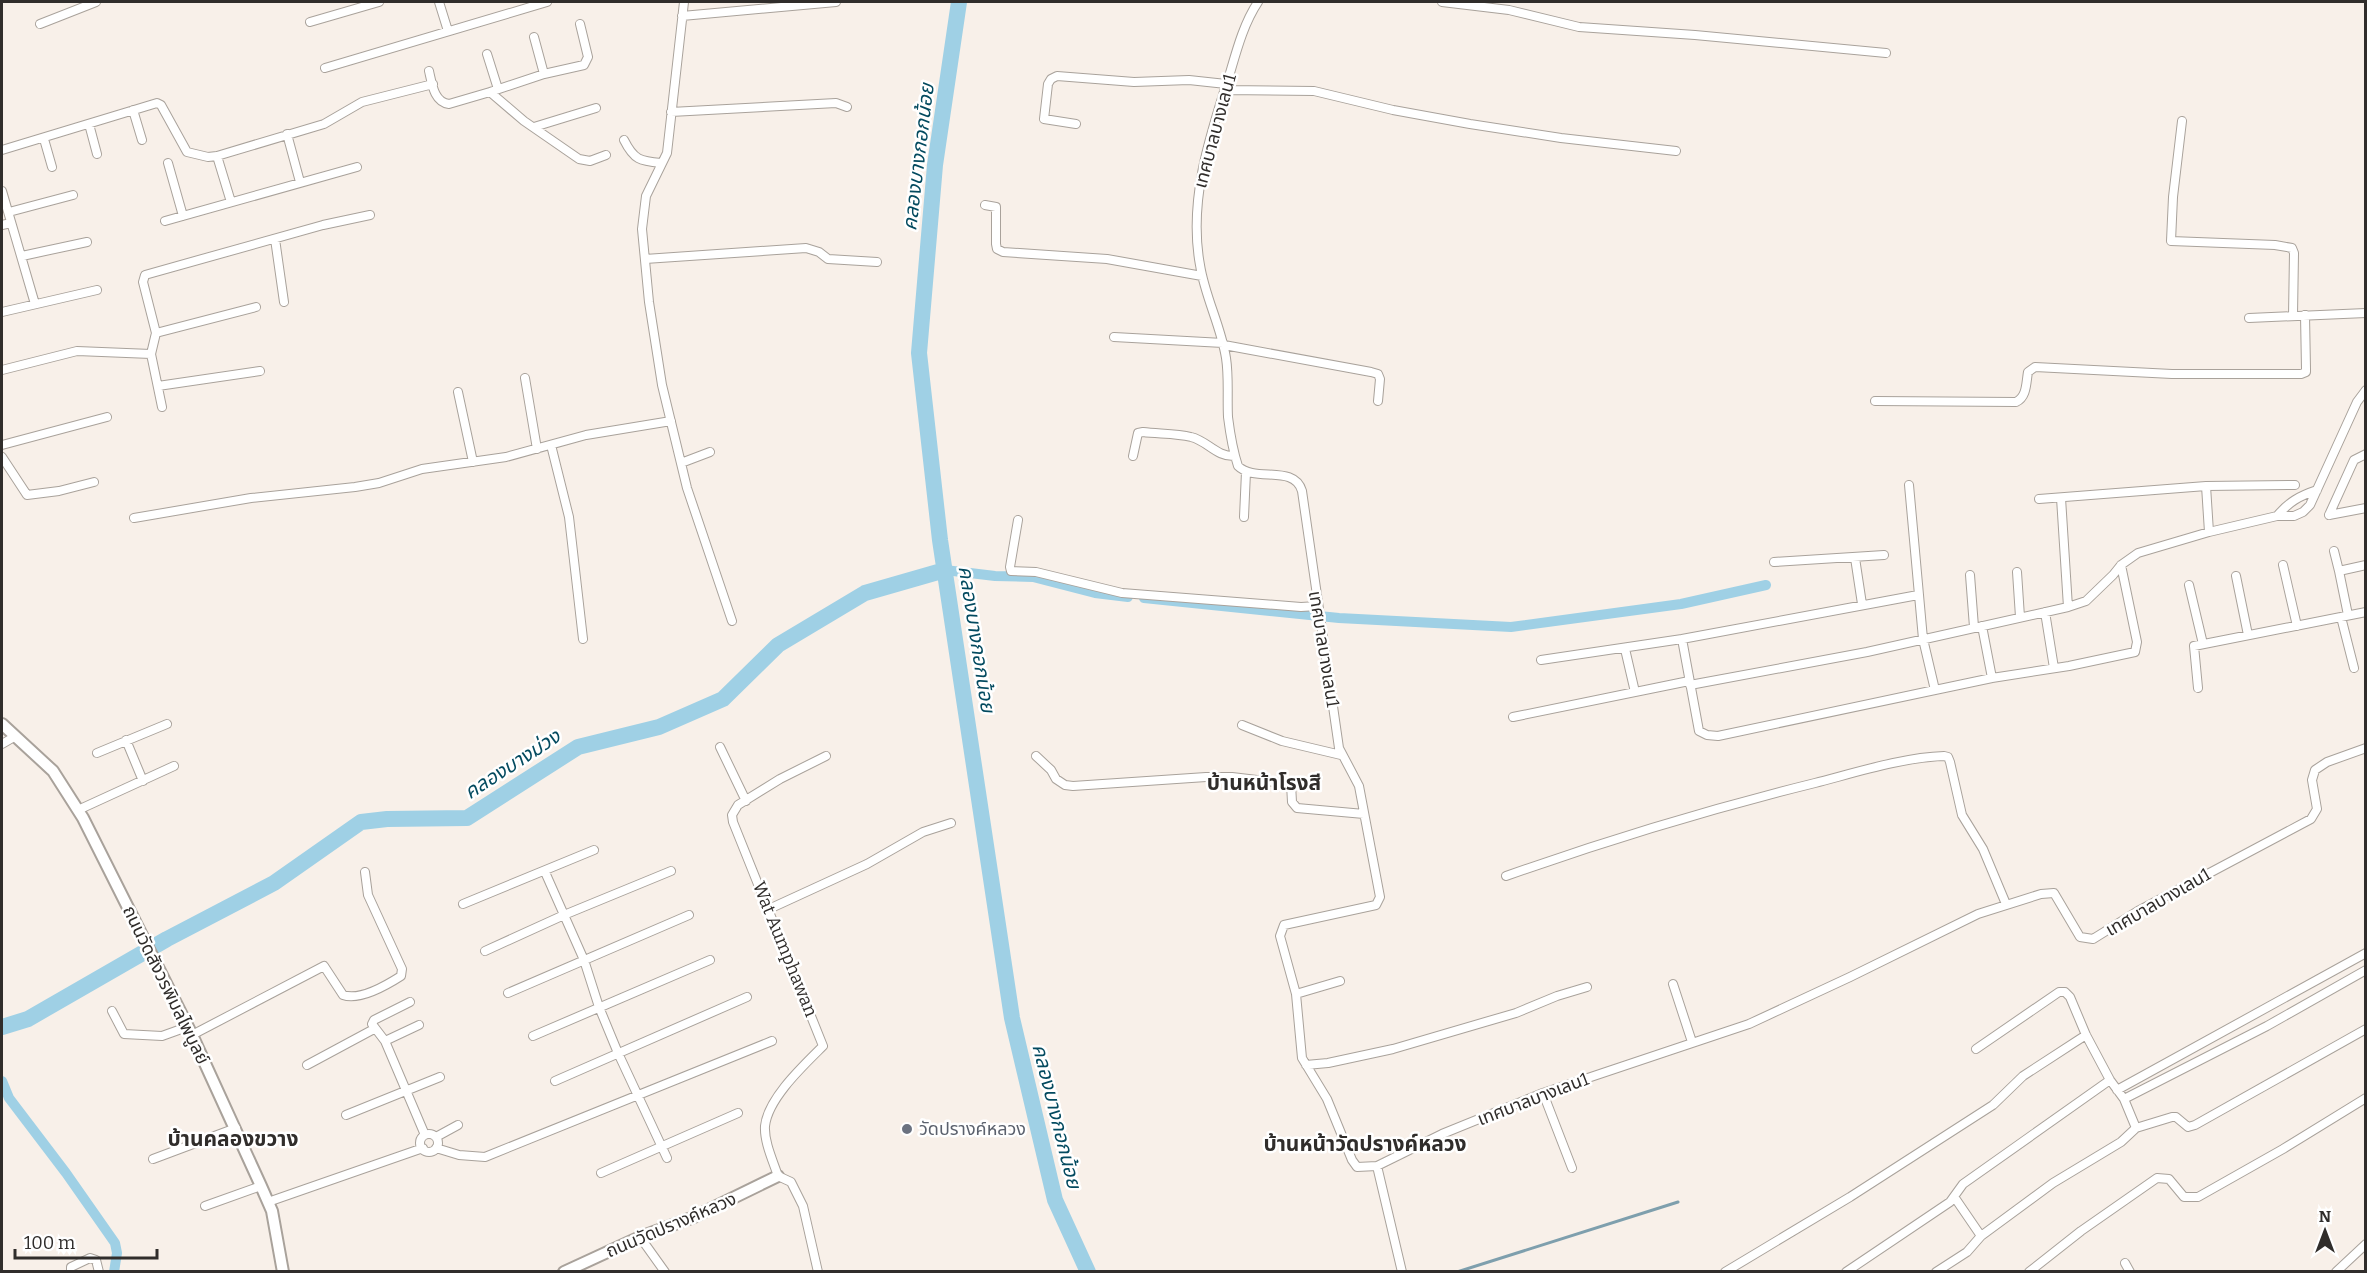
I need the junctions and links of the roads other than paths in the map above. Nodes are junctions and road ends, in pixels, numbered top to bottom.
1 (96, 2) edge
2 (379, 2) edge
3 (440, 2) edge
4 (548, 2) edge
5 (684, 2) edge
6 (836, 2) edge
7 (1258, 2) edge
8 (1442, 2) edge
9 (682, 16) junction
10 (310, 22) dead end
11 (40, 24) dead end
12 (580, 24) dead end
13 (448, 31) junction
14 (534, 37) dead end
15 (1886, 53) dead end
16 (487, 54) dead end
17 (325, 68) dead end
18 (429, 71) dead end
19 (544, 75) junction
20 (433, 84) junction
21 (1225, 87) junction
22 (494, 91) junction
23 (847, 107) dead end
24 (596, 108) dead end
25 (133, 110) junction
26 (671, 112) junction
27 (2182, 121) dead end
28 (89, 124) junction
29 (1076, 124) dead end
30 (534, 127) junction
31 (287, 134) junction
32 (44, 139) junction
33 (142, 140) dead end
34 (624, 140) dead end
35 (2, 150) edge
36 (1676, 151) dead end
37 (97, 154) dead end
38 (606, 155) dead end
39 (217, 156) junction
40 (168, 163) dead end
41 (661, 163) junction
42 (52, 167) dead end
43 (357, 167) dead end
44 (300, 182) junction
45 (2, 191) edge
46 (73, 195) dead end
47 (231, 202) junction
48 (985, 205) dead end
49 (9, 212) junction
50 (370, 215) dead end
51 (183, 216) junction
52 (165, 220) dead end
53 (11, 223) junction
54 (2, 225) edge
55 (275, 239) junction
56 (87, 242) dead end
57 (22, 256) junction
58 (645, 259) junction
59 (877, 262) dead end
60 (1202, 276) junction
61 (97, 290) dead end
62 (284, 302) dead end
63 (35, 304) junction
64 (256, 307) dead end
65 (2, 312) edge
66 (2366, 313) edge
67 (2305, 315) junction
68 (2293, 316) junction
69 (2248, 318) dead end
70 (156, 333) junction
71 (1114, 337) dead end
72 (1224, 344) junction
73 (151, 354) junction
74 (2, 370) edge
75 (260, 371) dead end
76 (525, 378) dead end
77 (158, 386) junction
78 (2366, 390) edge
79 (458, 392) dead end
80 (1875, 400) dead end
81 (1378, 401) dead end
82 (162, 406) dead end
83 (107, 417) dead end
84 (671, 421) junction
85 (2, 445) edge
86 (550, 445) junction
87 (537, 449) junction
88 (710, 452) dead end
89 (2366, 454) edge
90 (1133, 456) dead end
91 (1235, 456) junction
92 (2, 458) edge
93 (473, 462) junction
94 (681, 463) junction
95 (1246, 472) junction
96 (94, 482) dead end
97 (1909, 485) dead end
98 (2295, 485) dead end
99 (2206, 486) junction
100 (2317, 490) junction
101 (2061, 498) junction
102 (2039, 499) dead end
103 (2366, 508) edge
104 (2277, 516) junction
105 (1244, 517) dead end
106 (134, 518) dead end
107 (1018, 520) dead end
108 (2209, 532) junction
109 (2334, 551) dead end
110 (1884, 555) dead end
111 (1856, 558) junction
112 (1774, 562) dead end
113 (2121, 565) junction
114 (2283, 565) dead end
115 (2366, 566) edge
116 (2339, 571) junction
117 (2017, 572) dead end
118 (1970, 575) dead end
119 (2236, 576) dead end
120 (2189, 585) dead end
121 (1918, 595) junction
122 (1862, 604) junction
123 (2068, 606) junction
124 (1317, 607) junction
125 (2045, 612) junction
126 (2366, 612) edge
127 (2345, 616) junction
128 (2020, 617) junction
129 (732, 621) dead end
130 (1978, 626) junction
131 (2297, 626) junction
132 (2248, 635) junction
133 (583, 639) dead end
134 (1682, 639) junction
135 (1923, 639) junction
136 (2203, 644) junction
137 (1625, 649) junction
138 (1541, 660) dead end
139 (2054, 668) junction
140 (2354, 668) dead end
141 (1992, 678) junction
142 (1689, 683) junction
143 (2198, 688) dead end
144 (1935, 690) junction
145 (1635, 692) junction
146 (1513, 717) dead end
147 (2, 724) edge
148 (167, 724) dead end
149 (1242, 725) dead end
150 (14, 737) junction
151 (126, 740) junction
152 (2, 744) edge
153 (720, 747) dead end
154 (2366, 748) edge
155 (97, 753) dead end
156 (1341, 755) junction
157 (826, 756) dead end
158 (1036, 756) dead end
159 (174, 766) dead end
160 (143, 781) junction
161 (746, 801) junction
162 (78, 810) junction
163 (1364, 814) junction
164 (951, 823) dead end
165 (594, 850) dead end
166 (671, 871) dead end
167 (365, 872) dead end
168 (545, 872) junction
169 (1506, 876) dead end
170 (463, 904) dead end
171 (2006, 904) junction
172 (769, 909) junction
173 (564, 915) junction
174 (689, 915) dead end
175 (485, 951) dead end
176 (2366, 953) edge
177 (584, 960) junction
178 (710, 960) dead end
179 (2366, 970) edge
180 (2322, 978) junction
181 (1340, 981) dead end
182 (1673, 984) dead end
183 (1587, 987) dead end
184 (2329, 991) junction
185 (507, 993) dead end
186 (1296, 994) junction
187 (747, 997) dead end
188 (410, 1002) dead end
189 (599, 1007) junction
190 (112, 1011) dead end
191 (2260, 1012) junction
192 (419, 1025) dead end
193 (2267, 1026) junction
194 (374, 1029) junction
195 (2366, 1029) edge
196 (189, 1031) junction
197 (2086, 1035) junction
198 (533, 1036) dead end
199 (385, 1041) junction
200 (772, 1041) dead end
201 (1692, 1042) junction
202 (2197, 1046) junction
203 (1976, 1048) dead end
204 (618, 1053) junction
205 (2204, 1059) junction
206 (307, 1065) dead end
207 (1307, 1066) junction
208 (441, 1077) dead end
209 (2110, 1080) junction
210 (555, 1081) dead end
211 (2117, 1090) junction
212 (408, 1092) junction
213 (1543, 1093) junction
214 (636, 1095) junction
215 (2366, 1098) edge
216 (2124, 1099) junction
217 (738, 1113) dead end
218 (346, 1115) dead end
219 (458, 1125) dead end
220 (236, 1128) junction
221 (2136, 1128) junction
222 (425, 1135) junction
223 (436, 1137) junction
224 (662, 1147) junction
225 (423, 1148) junction
226 (436, 1148) junction
227 (667, 1158) dead end
228 (153, 1159) dead end
229 (1377, 1166) junction
230 (1572, 1168) dead end
231 (601, 1173) dead end
232 (778, 1176) junction
233 (261, 1186) junction
234 (1955, 1198) junction
235 (268, 1202) junction
236 (205, 1206) dead end
237 (1981, 1236) junction
238 (640, 1237) junction
239 (2366, 1244) edge
240 (2125, 1263) dead end
241 (1401, 1268) edge
242 (71, 1272) edge
243 (99, 1272) edge
244 (283, 1272) edge
245 (564, 1272) edge
246 (665, 1272) edge
247 (818, 1272) edge
248 (1725, 1272) edge
249 (1845, 1272) edge
250 (1936, 1272) edge
251 (2029, 1272) edge
252 (2130, 1272) edge
253 (2336, 1272) edge

1 - 11 street
2 - 10 street
3 - 13 street
4 - 13 street
5 - 9 street
6 - 9 street
7 - 21 street, เทศบาลบางเลน1
8 - 15 street
9 - 26 street
12 - 19 street
13 - 17 street
14 - 19 street
16 - 22 street
18 - 20 street
19 - 22 street
20 - 22 street
20 - 31 street
21 - 29 street
21 - 36 street
21 - 60 street, เทศบาลบางเลน1
22 - 30 street
23 - 26 street
24 - 30 street
25 - 28 street
25 - 33 street
25 - 39 street
26 - 41 street
27 - 68 street
28 - 32 street
28 - 37 street
30 - 38 street
31 - 39 street
31 - 44 street
32 - 35 street
32 - 42 street
34 - 41 street
39 - 47 street
40 - 51 street
41 - 58 street
43 - 44 street
44 - 47 street
45 - 49 street
46 - 49 street
47 - 51 street
48 - 60 street
49 - 53 street
50 - 55 street
51 - 52 street
53 - 54 street
53 - 57 street
55 - 62 street
55 - 70 street
56 - 57 street
57 - 63 street
58 - 59 street
58 - 84 street
60 - 72 street, เทศบาลบางเลน1
61 - 63 street
63 - 65 street
64 - 70 street
66 - 67 street
67 - 68 street
67 - 80 street
68 - 69 street
70 - 73 street
71 - 72 street
72 - 81 street
72 - 91 street, เทศบาลบางเลน1
73 - 74 street
73 - 77 street
75 - 77 street
76 - 87 street
77 - 82 street
78 - 100 street
79 - 93 street
83 - 85 street
84 - 86 street
84 - 94 street
86 - 87 street
86 - 133 street
87 - 93 street
88 - 94 street
89 - 103 street
90 - 91 street
91 - 95 street, เทศบาลบางเลน1
92 - 96 street
93 - 106 street
94 - 129 street
95 - 105 street
95 - 124 street, เทศบาลบางเลน1
97 - 121 street
98 - 99 street
99 - 101 street
99 - 108 street
100 - 104 street
100 - 104 street
101 - 102 street
101 - 123 street
104 - 108 street
107 - 124 street
108 - 113 street
109 - 116 street
110 - 111 street
111 - 112 street
111 - 122 street
113 - 123 street
113 - 139 street
114 - 131 street
115 - 116 street
116 - 127 street
117 - 128 street
118 - 130 street
119 - 132 street
120 - 136 street
121 - 122 street
121 - 135 street
122 - 134 street
123 - 125 street
124 - 156 street, เทศบาลบางเลน1
125 - 128 street
125 - 139 street
126 - 127 street
127 - 131 street
127 - 140 street
128 - 130 street
130 - 135 street
130 - 141 street
131 - 132 street
132 - 136 street
134 - 137 street
134 - 142 street
135 - 142 street
135 - 144 street
136 - 143 street
137 - 138 street
137 - 145 street
139 - 141 street
141 - 144 street
142 - 144 street
142 - 145 street
145 - 146 street
147 - 150 street, ถนนวัดสังวรพิมลไพบูลย์
148 - 151 street
149 - 156 street
150 - 152 street
150 - 162 street, ถนนวัดสังวรพิมลไพบูลย์
151 - 155 street
151 - 160 street
153 - 161 street
154 - 171 street, เทศบาลบางเลน1
156 - 163 street, เทศบาลบางเลน1
157 - 161 street, Wat Aumphawan
158 - 163 street
159 - 160 street
160 - 162 street
161 - 172 street, Wat Aumphawan
162 - 196 street, ถนนวัดสังวรพิมลไพบูลย์
163 - 186 street, เทศบาลบางเลน1
164 - 172 street
165 - 168 street
166 - 173 street
167 - 196 street
168 - 170 street
168 - 173 street
169 - 171 street
171 - 201 street, เทศบาลบางเลน1
172 - 232 street, Wat Aumphawan
173 - 175 street
173 - 177 street
174 - 177 street
176 - 180 street
177 - 185 street
177 - 189 street
178 - 189 street
179 - 184 street
180 - 184 street
180 - 191 street
181 - 186 street
182 - 201 street
183 - 207 street
184 - 193 street
186 - 207 street, เทศบาลบางเลน1
187 - 204 street
188 - 194 street
189 - 198 street
189 - 204 street
190 - 196 street
191 - 193 street
191 - 202 street
192 - 199 street
193 - 205 street
194 - 199 street
194 - 206 street
195 - 221 street
196 - 220 street, ถนนวัดสังวรพิมลไพบูลย์
197 - 203 street
197 - 209 street
197 - 248 street
199 - 212 street
200 - 214 street
201 - 213 street, เทศบาลบางเลน1
202 - 205 street
202 - 211 street
204 - 210 street
204 - 214 street
205 - 216 street
207 - 229 street, เทศบาลบางเลน1
208 - 212 street
209 - 211 street
209 - 234 street
211 - 216 street
212 - 218 street
212 - 222 street
213 - 229 street, เทศบาลบางเลน1
213 - 230 street
214 - 224 street
214 - 226 street
215 - 251 street
216 - 221 street
217 - 224 street
219 - 223 street
220 - 228 street
220 - 233 street, ถนนวัดสังวรพิมลไพบูลย์
221 - 237 street
222 - 223 street
222 - 225 street
223 - 226 street
224 - 227 street
224 - 231 street
225 - 226 street
225 - 235 street
229 - 241 street
232 - 238 street, ถนนวัดปรางค์หลวง
232 - 247 street
233 - 235 street, ถนนวัดสังวรพิมลไพบูลย์
233 - 236 street
234 - 237 street
234 - 249 street
235 - 244 street, ถนนวัดสังวรพิมลไพบูลย์
237 - 250 street
238 - 245 street, ถนนวัดปรางค์หลวง
238 - 246 street
239 - 253 street
240 - 252 street
242 - 243 street

